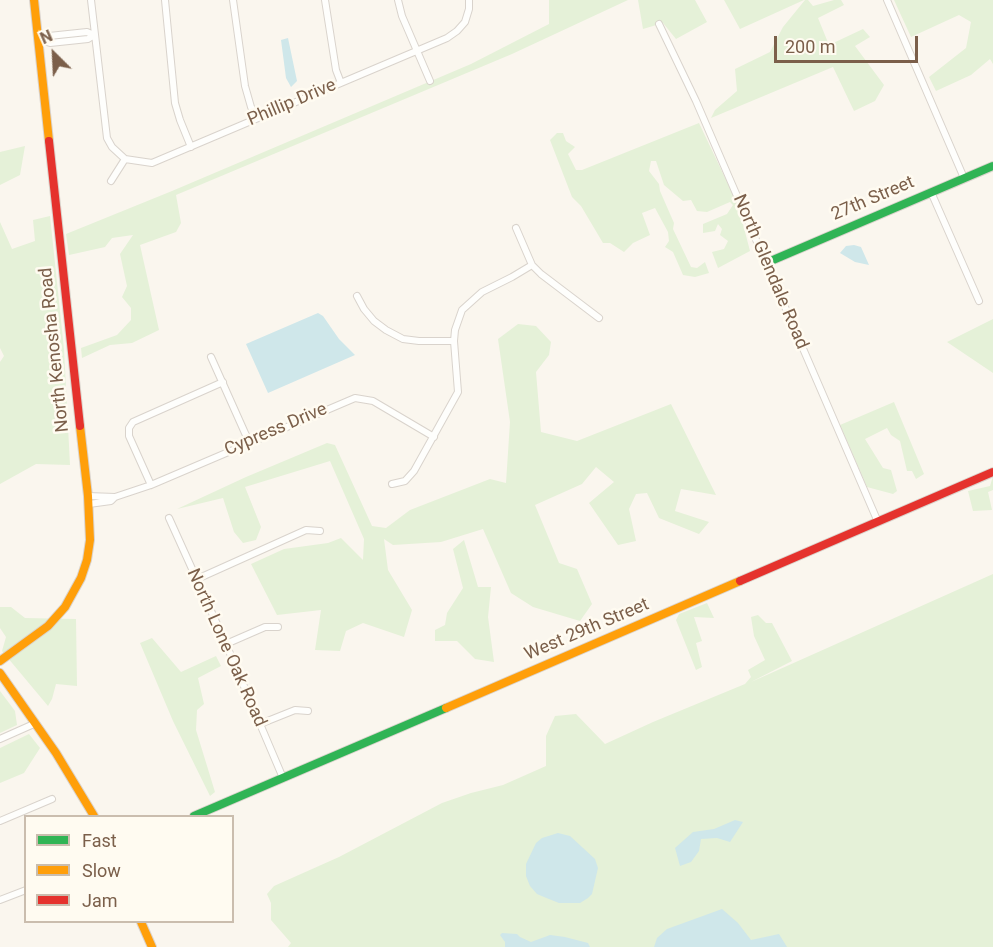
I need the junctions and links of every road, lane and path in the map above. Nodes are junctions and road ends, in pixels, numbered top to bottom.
1 (34, 0) edge
2 (91, 0) edge
3 (165, 0) edge
4 (233, 0) edge
5 (325, 0) edge
6 (398, 0) edge
7 (469, 0) edge
8 (887, 0) edge
9 (659, 24) dead end
10 (94, 35) junction
11 (39, 40) junction
12 (418, 51) junction
13 (430, 81) dead end
14 (341, 83) junction
15 (257, 118) junction
16 (191, 147) junction
17 (125, 159) junction
18 (993, 166) edge
19 (963, 178) junction
20 (111, 181) dead end
21 (931, 192) junction
22 (516, 228) dead end
23 (766, 264) junction
24 (532, 265) junction
25 (357, 296) dead end
26 (979, 301) dead end
27 (599, 318) dead end
28 (454, 341) junction
29 (211, 357) dead end
30 (223, 382) junction
31 (434, 437) junction
32 (249, 442) junction
33 (993, 472) edge
34 (392, 484) dead end
35 (151, 485) junction
36 (88, 500) junction
37 (169, 518) dead end
38 (878, 522) junction
39 (320, 531) dead end
40 (197, 579) junction
41 (278, 627) dead end
42 (226, 644) junction
43 (0, 661) edge
44 (0, 673) edge
45 (308, 711) dead end
46 (36, 723) junction
47 (260, 724) junction
48 (0, 739) edge
49 (283, 778) junction
50 (52, 799) dead end
51 (93, 815) edge
52 (196, 815) edge
53 (0, 821) edge
54 (24, 891) edge
55 (0, 900) edge
56 (142, 923) edge
57 (152, 947) edge

1 - 11 street, North Kenosha Road
2 - 10 street
3 - 16 street
4 - 15 street
5 - 14 street
6 - 12 street
7 - 12 street, Phillip Drive
8 - 19 street
9 - 23 street, North Glendale Road
10 - 11 street
10 - 17 street
11 - 36 street, North Kenosha Road
12 - 13 street
12 - 14 street, Phillip Drive
14 - 15 street, Phillip Drive
15 - 16 street, Phillip Drive
16 - 17 street, Phillip Drive
17 - 20 street
18 - 19 street, 27th Street
19 - 21 street, 27th Street
21 - 23 street, 27th Street
21 - 26 street
22 - 24 street
23 - 38 street, North Glendale Road
24 - 27 street
24 - 28 street
25 - 28 street
28 - 31 street
29 - 30 street
30 - 32 street
30 - 35 street
31 - 32 street, Cypress Drive
31 - 34 street
32 - 35 street, Cypress Drive
33 - 38 street, West 29th Street
35 - 36 street, Cypress Drive
36 - 43 street, North Kenosha Road
37 - 40 street, North Lone Oak Road
38 - 49 street, West 29th Street
39 - 40 street
40 - 42 street, North Lone Oak Road
41 - 42 street
42 - 47 street, North Lone Oak Road
44 - 46 street
45 - 47 street
46 - 48 street
46 - 51 street
47 - 49 street, North Lone Oak Road
49 - 52 street, West 29th Street
50 - 53 street
54 - 55 street
56 - 57 street

